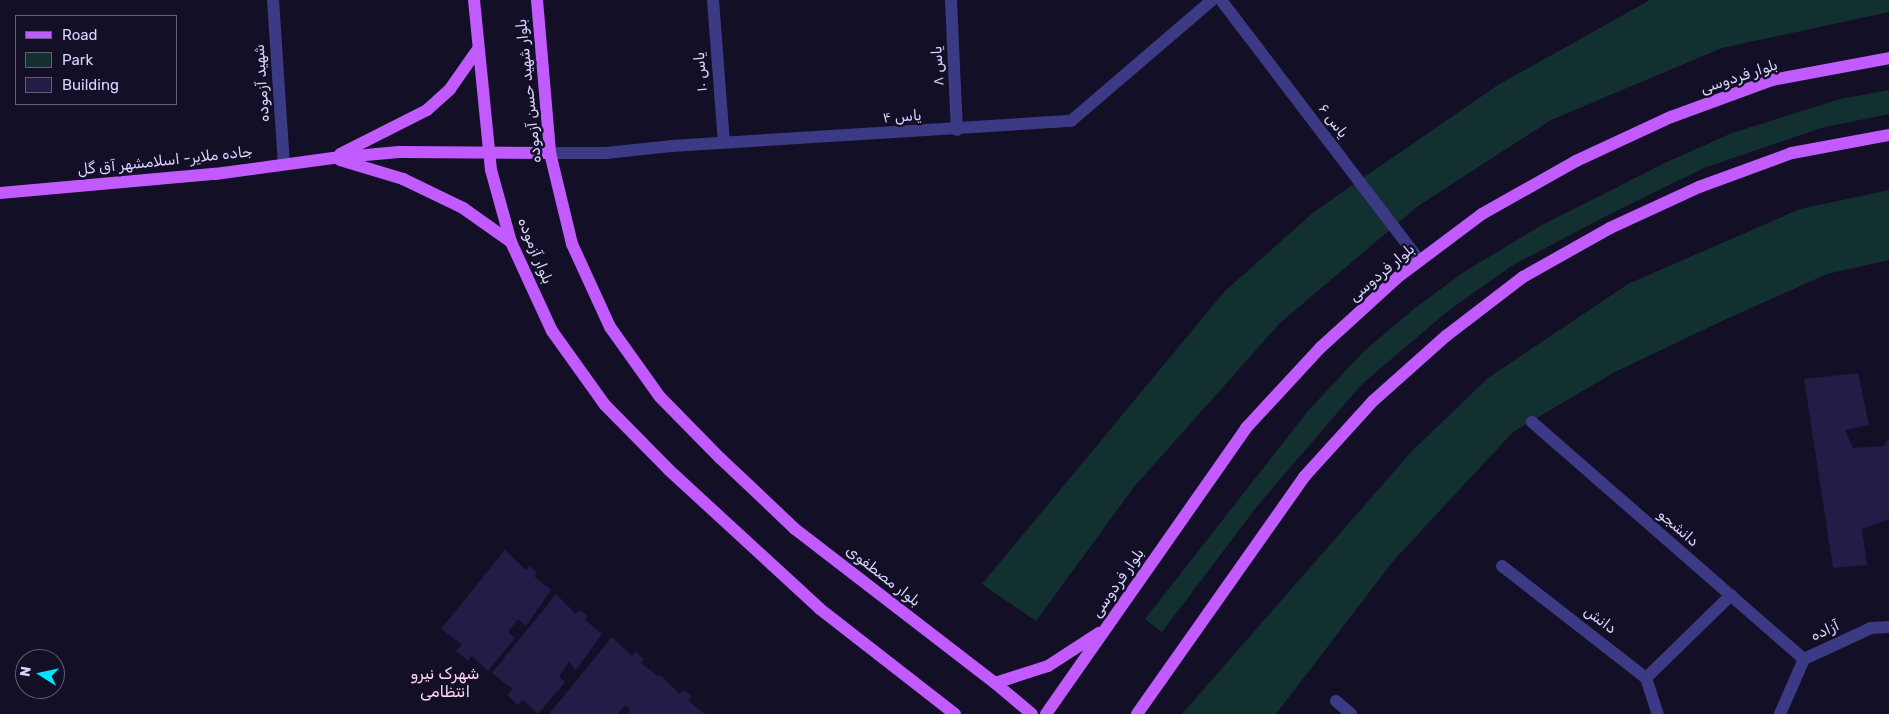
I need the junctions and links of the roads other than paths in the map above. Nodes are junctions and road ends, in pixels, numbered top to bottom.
1 (273, 0) edge
2 (474, 0) edge
3 (537, 0) edge
4 (714, 0) edge
5 (951, 0) edge
6 (1212, 0) edge
7 (1221, 0) edge
8 (478, 49) junction
9 (1889, 58) edge
10 (957, 130) junction
11 (1889, 135) edge
12 (724, 142) junction
13 (550, 153) junction
14 (489, 154) junction
15 (333, 158) junction
16 (284, 164) junction
17 (0, 193) edge
18 (511, 242) junction
19 (1420, 261) junction
20 (1532, 422) dead end
21 (720, 458) joint
22 (1502, 566) dead end
23 (1731, 595) junction
24 (1889, 627) edge
25 (1106, 628) junction
26 (1804, 659) junction
27 (1646, 678) junction
28 (995, 683) junction
29 (1336, 701) dead end
30 (1146, 708) edge
31 (955, 714) edge
32 (1032, 714) edge
33 (1046, 714) edge
34 (1137, 714) edge
35 (1351, 714) edge
36 (1658, 714) edge
37 (1780, 714) edge

1 - 16 street, شهید آزموده
2 - 8 main road, بلوار آزموده
3 - 13 main road, بلوار شهید حسن آزموده
4 - 12 street, یاس ۱۰
5 - 10 street, یاس ۸
6 - 10 street, یاس ۴
7 - 19 street, یاس ۶
8 - 14 main road, بلوار آزموده
8 - 15 main road
9 - 19 main road, بلوار فردوسی
10 - 12 street, یاس ۴
11 - 30 main road
12 - 13 street, یاس ۴
13 - 14 main road, جاده ملایر- اسلامشهر آق گل
13 - 21 main road, بلوار شهید حسن آزموده
14 - 15 main road, جاده ملایر- اسلامشهر آق گل
14 - 18 main road, بلوار آزموده
15 - 16 main road, جاده ملایر- اسلامشهر آق گل
15 - 18 main road
16 - 17 main road, جاده ملایر- اسلامشهر آق گل
18 - 31 main road, بلوار آزموده
19 - 25 main road, بلوار فردوسی
20 - 23 street, دانشجو
21 - 28 main road, بلوار مصطفوی
22 - 27 street, دانش
23 - 26 street, دانشجو
23 - 27 street
24 - 26 street, آزاده
25 - 28 main road
25 - 33 main road, بلوار فردوسی
26 - 37 street, آزاده
27 - 36 street
28 - 32 main road, بلوار مصطفوی
29 - 35 street
30 - 34 main road

